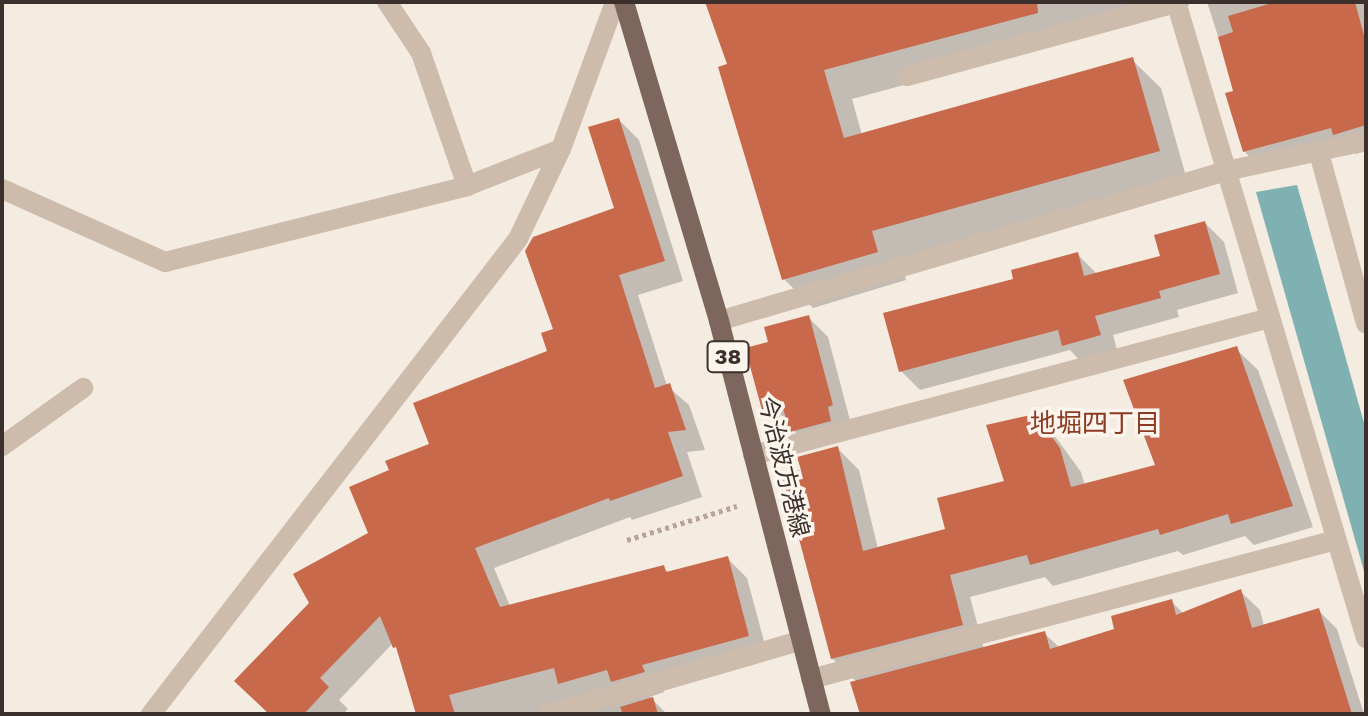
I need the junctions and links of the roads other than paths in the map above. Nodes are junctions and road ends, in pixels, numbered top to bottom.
1 (387, 2) edge
2 (615, 2) edge
3 (624, 2) edge
4 (1177, 2) edge
5 (907, 76) dead end
6 (1366, 141) edge
7 (561, 149) junction
8 (1319, 153) junction
9 (1226, 171) junction
10 (467, 186) junction
11 (2, 189) edge
12 (1270, 318) junction
13 (719, 321) junction
14 (1366, 324) edge
15 (83, 388) dead end
16 (2, 446) edge
17 (753, 455) junction
18 (1336, 540) junction
19 (1366, 638) edge
20 (800, 641) junction
21 (811, 679) junction
22 (151, 714) edge
23 (548, 714) edge
24 (821, 714) edge

1 - 10 street
2 - 7 street
3 - 13 main road, 今治波方港線 / 38
4 - 5 street
4 - 9 street
6 - 8 street
7 - 10 street
7 - 22 street
8 - 9 street
8 - 14 street
9 - 12 street
9 - 13 street
10 - 11 street
12 - 17 street
12 - 18 street
13 - 17 main road, 今治波方港線 / 38
15 - 16 street
17 - 20 main road, 今治波方港線 / 38
18 - 19 street
18 - 21 street
20 - 21 main road, 今治波方港線 / 38
20 - 23 street
21 - 24 main road, 今治波方港線 / 38

